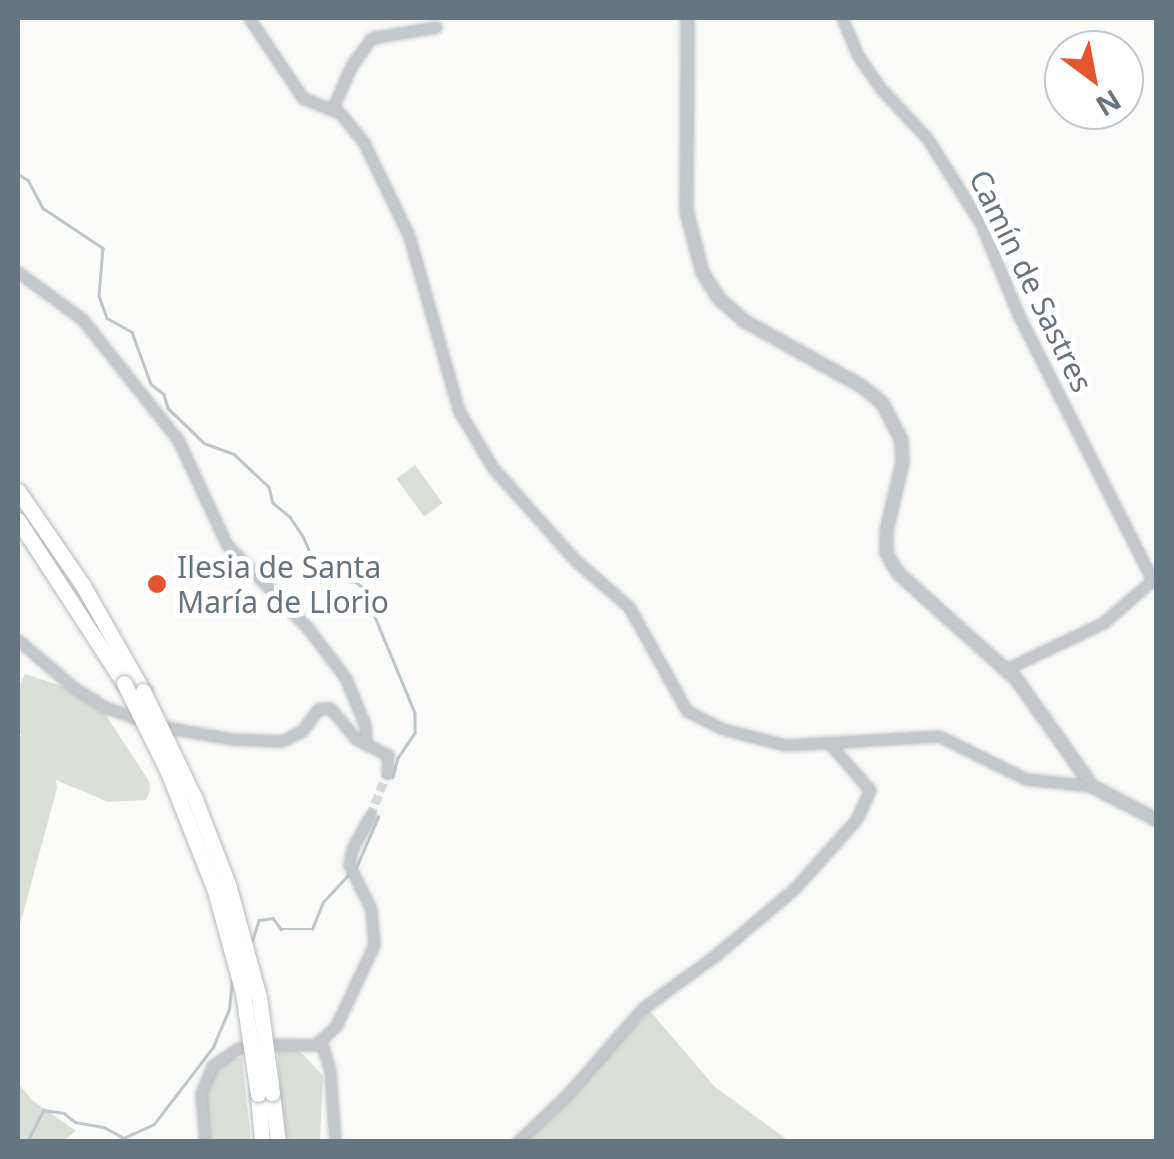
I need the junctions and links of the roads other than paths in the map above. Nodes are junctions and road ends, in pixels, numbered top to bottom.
1 (249, 18) edge
2 (687, 18) edge
3 (842, 18) edge
4 (436, 27) dead end
5 (332, 110) junction
6 (18, 272) edge
7 (18, 491) edge
8 (18, 520) edge
9 (1155, 579) edge
10 (18, 640) edge
11 (1006, 669) junction
12 (828, 742) junction
13 (366, 744) junction
14 (387, 773) dead end
15 (1092, 786) junction
16 (370, 816) tunnel mouth
17 (1156, 820) edge
18 (321, 1042) junction
19 (265, 1093) junction
20 (206, 1142) edge
21 (262, 1142) edge
22 (278, 1142) edge
23 (335, 1142) edge
24 (517, 1142) edge

1 - 5 street
2 - 11 street
3 - 9 street, Camín de Sastres
4 - 5 street
5 - 12 street
6 - 13 street
7 - 19 highway, bridge
8 - 19 highway, bridge
9 - 11 street
10 - 13 street
11 - 15 street
12 - 15 street
12 - 24 street
13 - 14 street
15 - 17 street
16 - 18 street
18 - 20 street
18 - 23 street
19 - 21 highway
19 - 22 highway

